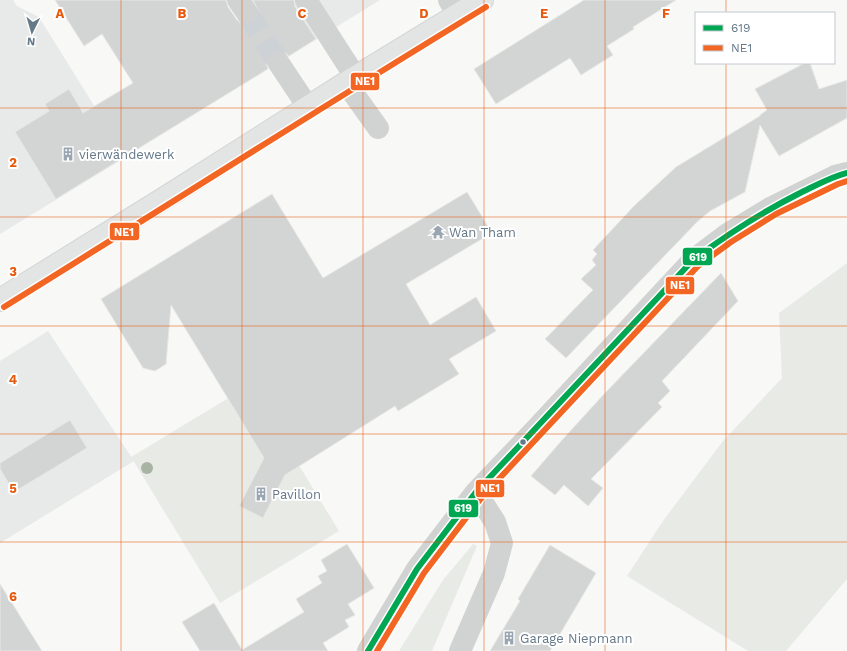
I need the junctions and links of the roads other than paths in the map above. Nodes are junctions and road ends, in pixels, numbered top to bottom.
1 (306, 0) edge
2 (482, 0) edge
3 (453, 8) edge
4 (278, 62) tunnel mouth
5 (351, 80) junction
6 (308, 107) junction
7 (378, 128) dead end
8 (847, 173) edge
9 (0, 300) edge
10 (476, 492) junction
11 (368, 651) edge
12 (460, 651) edge

1 - 5 street
2 - 3 main road
3 - 5 main road
4 - 6 street
5 - 6 main road
5 - 7 street
6 - 9 main road
8 - 10 street
10 - 11 street
10 - 12 street

